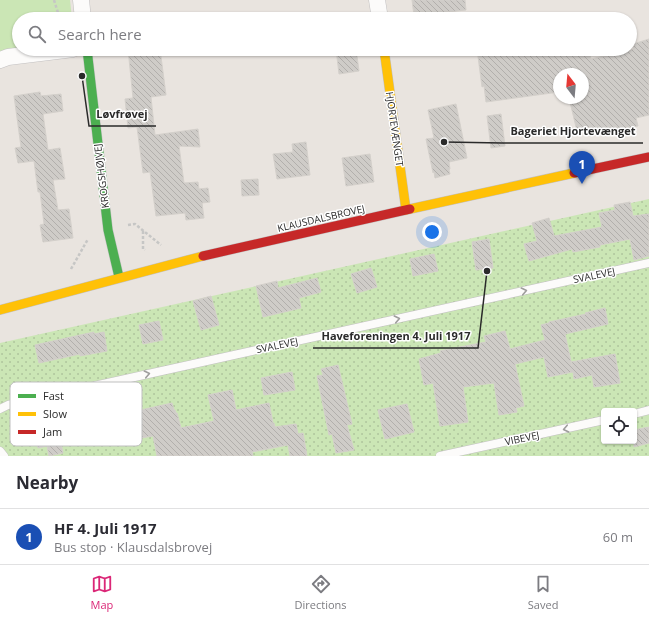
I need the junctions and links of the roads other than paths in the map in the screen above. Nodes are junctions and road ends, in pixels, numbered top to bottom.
1 (81, 0) edge
2 (377, 0) edge
3 (82, 12) edge
4 (379, 12) edge
5 (16, 56) edge
6 (88, 56) edge
7 (385, 56) edge
8 (0, 60) edge
9 (649, 157) edge
10 (406, 210) junction
11 (649, 263) edge
12 (119, 278) junction
13 (0, 310) edge
14 (112, 382) edge
15 (10, 405) edge
16 (0, 409) edge
17 (649, 410) edge
18 (637, 413) edge
19 (601, 421) edge
20 (0, 451) edge
21 (4, 456) edge
22 (440, 456) edge

1 - 3 street
2 - 4 street
5 - 8 street
6 - 12 street, KROGSHØJVEJ
7 - 10 street, HJORTEVÆNGET
9 - 10 street, KLAUSDALSBROVEJ
10 - 12 street, KLAUSDALSBROVEJ
14 -> 11 lane, SVALEVEJ
12 - 13 street, KLAUSDALSBROVEJ
16 -> 15 lane, SVALEVEJ
17 - 18 lane
19 -> 22 lane, VIBEVEJ
20 - 21 lane

